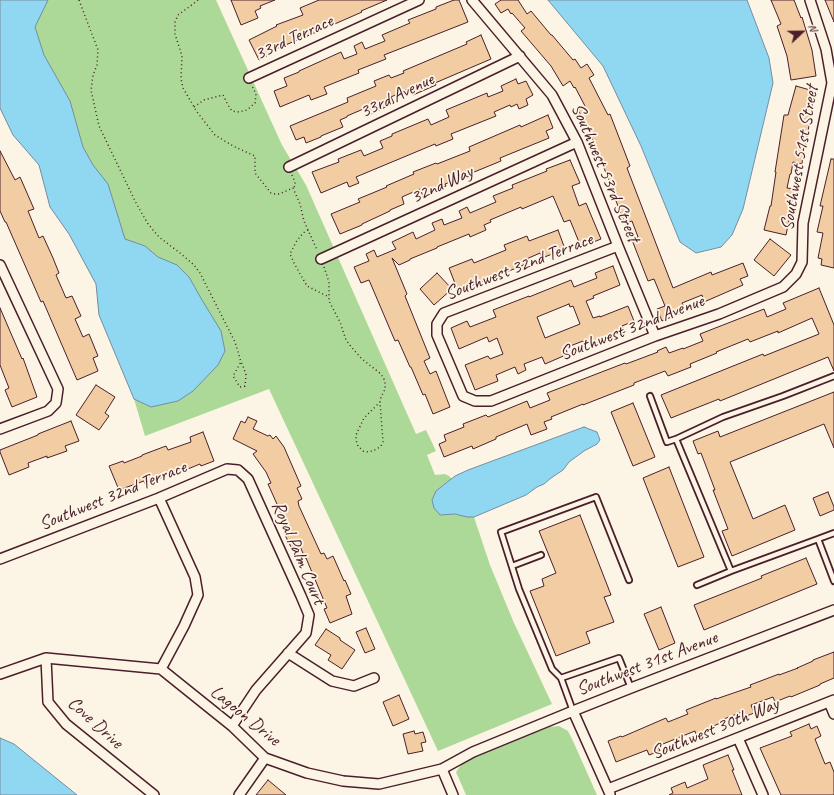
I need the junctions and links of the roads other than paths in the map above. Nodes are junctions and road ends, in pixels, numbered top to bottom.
1 (419, 0) edge
2 (472, 0) edge
3 (810, 0) edge
4 (520, 56) junction
5 (249, 78) road end
6 (833, 83) edge
7 (577, 142) junction
8 (289, 167) road end
9 (618, 246) junction
10 (321, 259) road end
11 (0, 264) edge
12 (796, 274) joint
13 (654, 336) junction
14 (834, 376) edge
15 (650, 396) dead end
16 (475, 401) joint
17 (0, 429) edge
18 (676, 439) junction
19 (238, 470) joint
20 (159, 498) junction
21 (834, 533) edge
22 (818, 539) junction
23 (541, 555) dead end
24 (0, 559) edge
25 (512, 566) junction
26 (731, 571) junction
27 (629, 580) dead end
28 (834, 581) edge
29 (697, 585) dead end
30 (834, 610) edge
31 (288, 653) junction
32 (46, 658) junction
33 (161, 669) junction
34 (0, 674) edge
35 (374, 678) dead end
36 (561, 678) junction
37 (631, 688) junction
38 (831, 701) edge
39 (573, 711) junction
40 (834, 714) edge
41 (232, 726) junction
42 (738, 738) junction
43 (473, 752) joint
44 (265, 758) junction
45 (442, 769) junction
46 (609, 792) edge
47 (154, 795) edge
48 (239, 795) edge
49 (453, 795) edge
50 (763, 795) edge

1 - 5 street, 33rd Terrace
2 - 4 street, Southwest 53rd Street
3 - 6 street, Southwest 51st Street
4 - 7 street, Southwest 53rd Street
4 - 8 street, 33rd Avenue
6 - 12 street, Southwest 51st Street
7 - 9 street, Southwest 53rd Street
7 - 10 street, 32nd Way
9 - 13 street, Southwest 53rd Street
9 - 16 street, Southwest 32nd Terrace
11 - 17 street
12 - 13 street, Southwest 32nd Avenue
13 - 16 street, Southwest 32nd Avenue
14 - 18 lane
15 - 18 lane
18 - 26 lane
19 - 20 street, Southwest 32nd Terrace
19 - 31 street, Royal Palm Court
20 - 24 street, Southwest 32nd Terrace
20 - 33 street
21 - 22 lane
22 - 26 lane
22 - 28 lane
23 - 25 lane
25 - 27 lane
25 - 36 lane
26 - 29 lane
30 - 37 street, Southwest 31st Avenue
31 - 35 street
31 - 41 street, Royal Palm Court
32 - 33 street
32 - 34 street
32 - 47 street, Cove Drive
33 - 41 street, Lagoon Drive
36 - 37 lane
36 - 39 lane
37 - 39 street, Southwest 31st Avenue
38 - 40 street
38 - 42 street, Southwest 30th Way
39 - 43 street, Southwest 31st Avenue
39 - 46 street
41 - 44 street, Lagoon Drive
42 - 46 street, Southwest 30th Way
42 - 50 street
43 - 45 street, Lagoon Drive
44 - 45 street, Lagoon Drive
44 - 48 street
45 - 49 street

